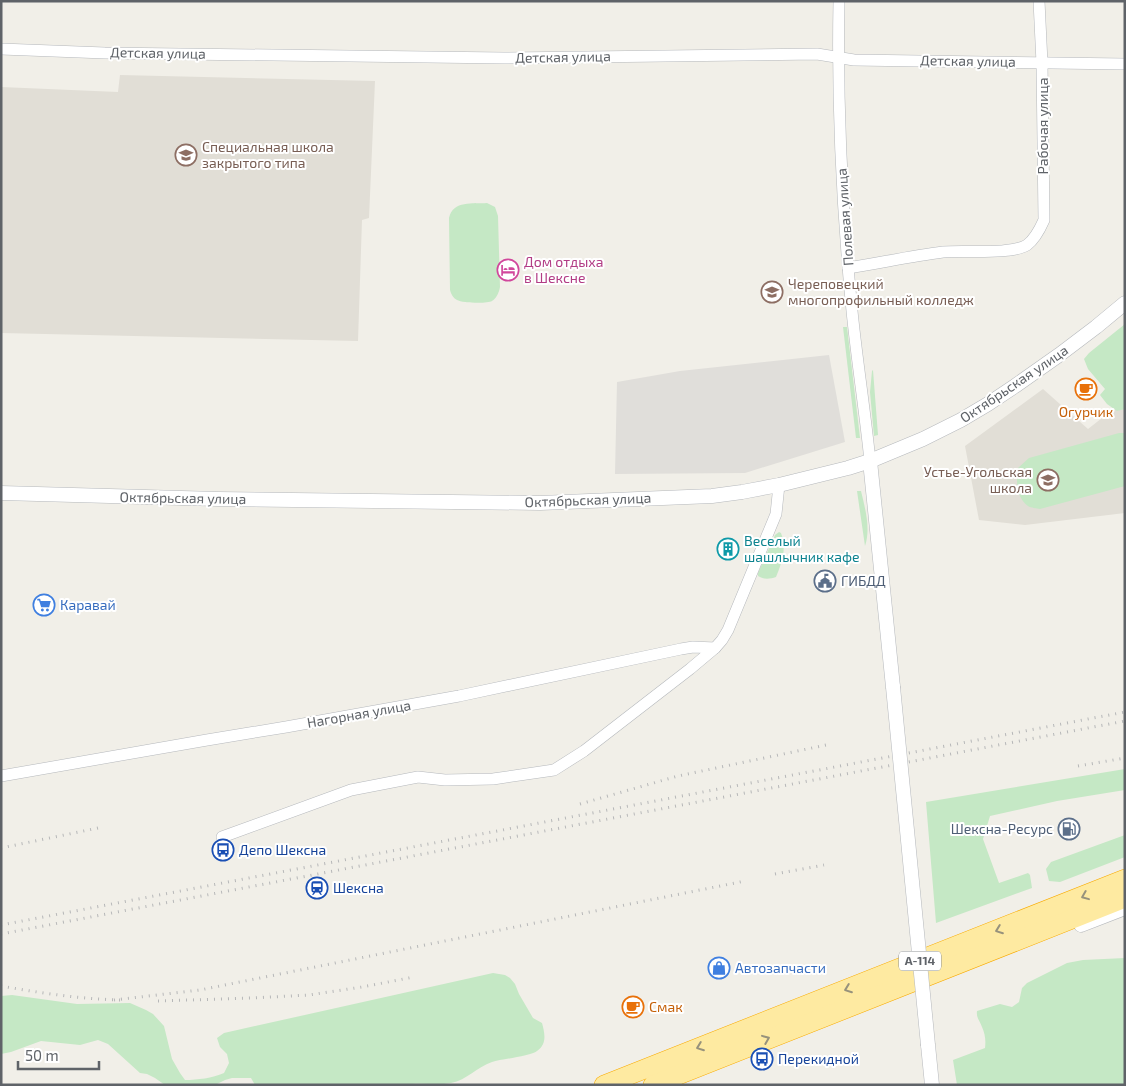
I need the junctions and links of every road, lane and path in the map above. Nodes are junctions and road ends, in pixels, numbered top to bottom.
1 (839, 1) edge
2 (1040, 1) edge
3 (1, 49) edge
4 (838, 58) junction
5 (1042, 63) junction
6 (1125, 64) edge
7 (848, 268) junction
8 (1125, 303) edge
9 (870, 461) junction
10 (779, 486) junction
11 (1, 493) edge
12 (715, 648) junction
13 (1, 776) edge
14 (222, 837) dead end
15 (1125, 879) edge
16 (1125, 898) edge
17 (1125, 908) edge
18 (961, 962) junction
19 (604, 1085) edge
20 (653, 1085) edge
21 (932, 1085) edge

1 - 4 street, Полевая улица
2 - 5 street, Рабочая улица
3 - 4 street, Детская улица
4 - 5 street, Детская улица
4 - 7 street, Полевая улица
5 - 6 street, Детская улица
5 - 7 street, Рабочая улица
7 - 9 street, Полевая улица
8 - 9 street, Октябрьская улица
9 - 10 street, Октябрьская улица
9 - 21 street, bridge
10 - 11 street, Октябрьская улица
10 - 12 street
12 - 13 street, Нагорная улица
12 - 14 street
15 -> 19 highway, А-114
16 - 18 highway, А-114
17 - 18 street
20 -> 18 highway, А-114

